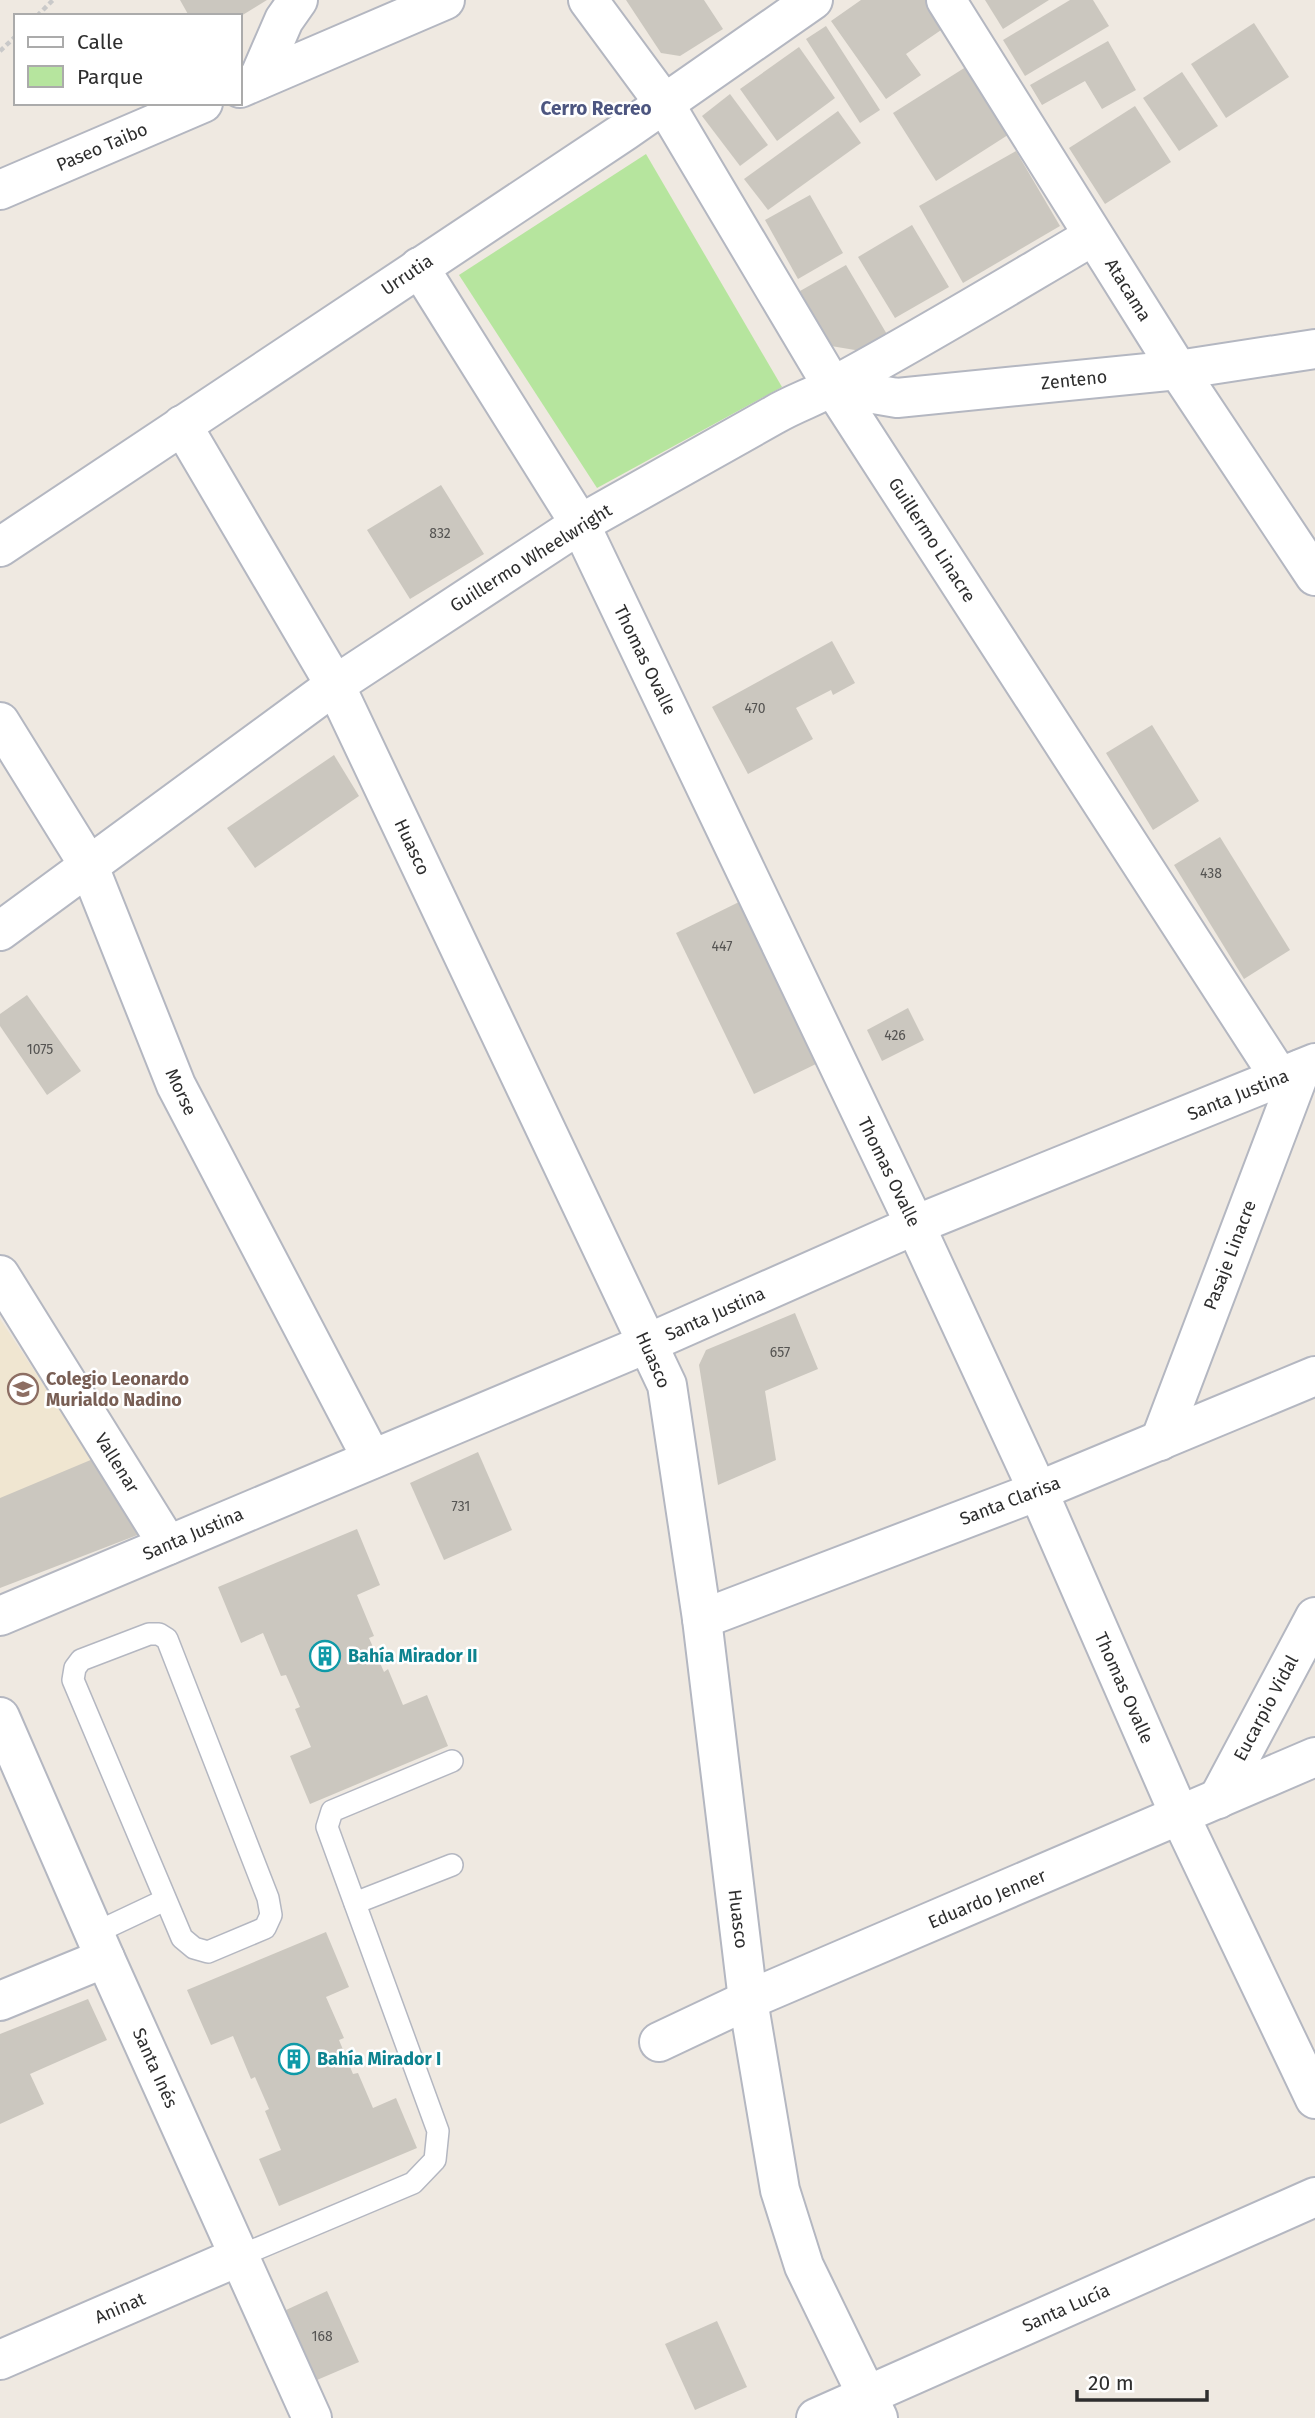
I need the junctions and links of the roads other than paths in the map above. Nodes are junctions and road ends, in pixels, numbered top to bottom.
1 (298, 0) edge
2 (444, 0) edge
3 (588, 0) edge
4 (813, 0) edge
5 (946, 0) edge
6 (249, 84) edge
7 (664, 103) junction
8 (198, 105) edge
9 (0, 190) edge
10 (1093, 236) junction
11 (419, 267) junction
12 (1315, 349) edge
13 (1178, 370) junction
14 (833, 387) junction
15 (181, 425) junction
16 (580, 524) junction
17 (0, 547) edge
18 (1315, 576) edge
19 (335, 685) junction
20 (0, 722) edge
21 (88, 864) junction
22 (0, 932) edge
23 (1296, 1080) edge
24 (915, 1225) junction
25 (0, 1275) edge
26 (646, 1344) junction
27 (1315, 1376) edge
28 (1160, 1441) junction
29 (372, 1459) junction
30 (1038, 1491) junction
31 (167, 1545) junction
32 (0, 1616) edge
33 (1315, 1617) edge
34 (702, 1619) junction
35 (0, 1717) edge
36 (1315, 1757) edge
37 (452, 1761) dead end
38 (1217, 1799) junction
39 (1180, 1816) junction
40 (452, 1865) dead end
41 (165, 1900) junction
42 (355, 1903) junction
43 (100, 1946) junction
44 (748, 2000) junction
45 (0, 2001) edge
46 (659, 2042) dead end
47 (1315, 2099) edge
48 (1315, 2197) edge
49 (240, 2256) junction
50 (0, 2360) edge
51 (872, 2407) edge
52 (313, 2418) edge
53 (816, 2418) edge

1 - 6 street
2 - 6 street
3 - 7 street, Guillermo Linacre
4 - 7 street, Urrutia
5 - 10 street, Atacama
7 - 11 street, Urrutia
7 - 14 street, Guillermo Linacre
8 - 9 street, Paseo Taibo
10 - 13 street, Atacama
10 - 14 street, Guillermo Wheelwright
11 - 15 street, Urrutia
11 - 16 street, Thomas Ovalle
12 - 13 street, Zenteno
13 - 14 street, Zenteno
13 - 18 street, Atacama
14 - 16 street, Guillermo Wheelwright
14 - 23 street, Guillermo Linacre
15 - 17 street, Urrutia
15 - 19 street, Huasco
16 - 19 street, Guillermo Wheelwright
16 - 24 street, Thomas Ovalle
19 - 21 street, Guillermo Wheelwright
19 - 26 street, Huasco
20 - 21 street, Morse
21 - 22 street, Guillermo Wheelwright
21 - 29 street, Morse
23 - 24 street, Santa Justina
23 - 28 street, Pasaje Linacre
24 - 26 street, Santa Justina
24 - 30 street, Thomas Ovalle
25 - 31 street, Vallenar
26 - 29 street, Santa Justina
26 - 34 street, Huasco
27 - 28 street, Santa Clarisa
28 - 30 street, Santa Clarisa
29 - 31 street, Santa Justina
30 - 34 street, Santa Clarisa
30 - 39 street, Thomas Ovalle
31 - 32 street, Santa Justina
33 - 38 street, Eucarpio Vidal
34 - 44 street, Huasco
35 - 43 street, Santa Inés
36 - 38 street, Eduardo Jenner
37 - 42 lane
38 - 39 street, Eduardo Jenner
39 - 44 street, Eduardo Jenner
39 - 47 street, Thomas Ovalle
40 - 42 lane
41 - 41 lane
41 - 43 lane
42 - 49 lane
43 - 45 street
43 - 49 street, Santa Inés
44 - 46 street, Eduardo Jenner
44 - 51 street, Huasco
48 - 51 street, Santa Lucía
49 - 50 street, Aninat
49 - 52 street, Santa Inés
51 - 53 street, Santa Lucía

